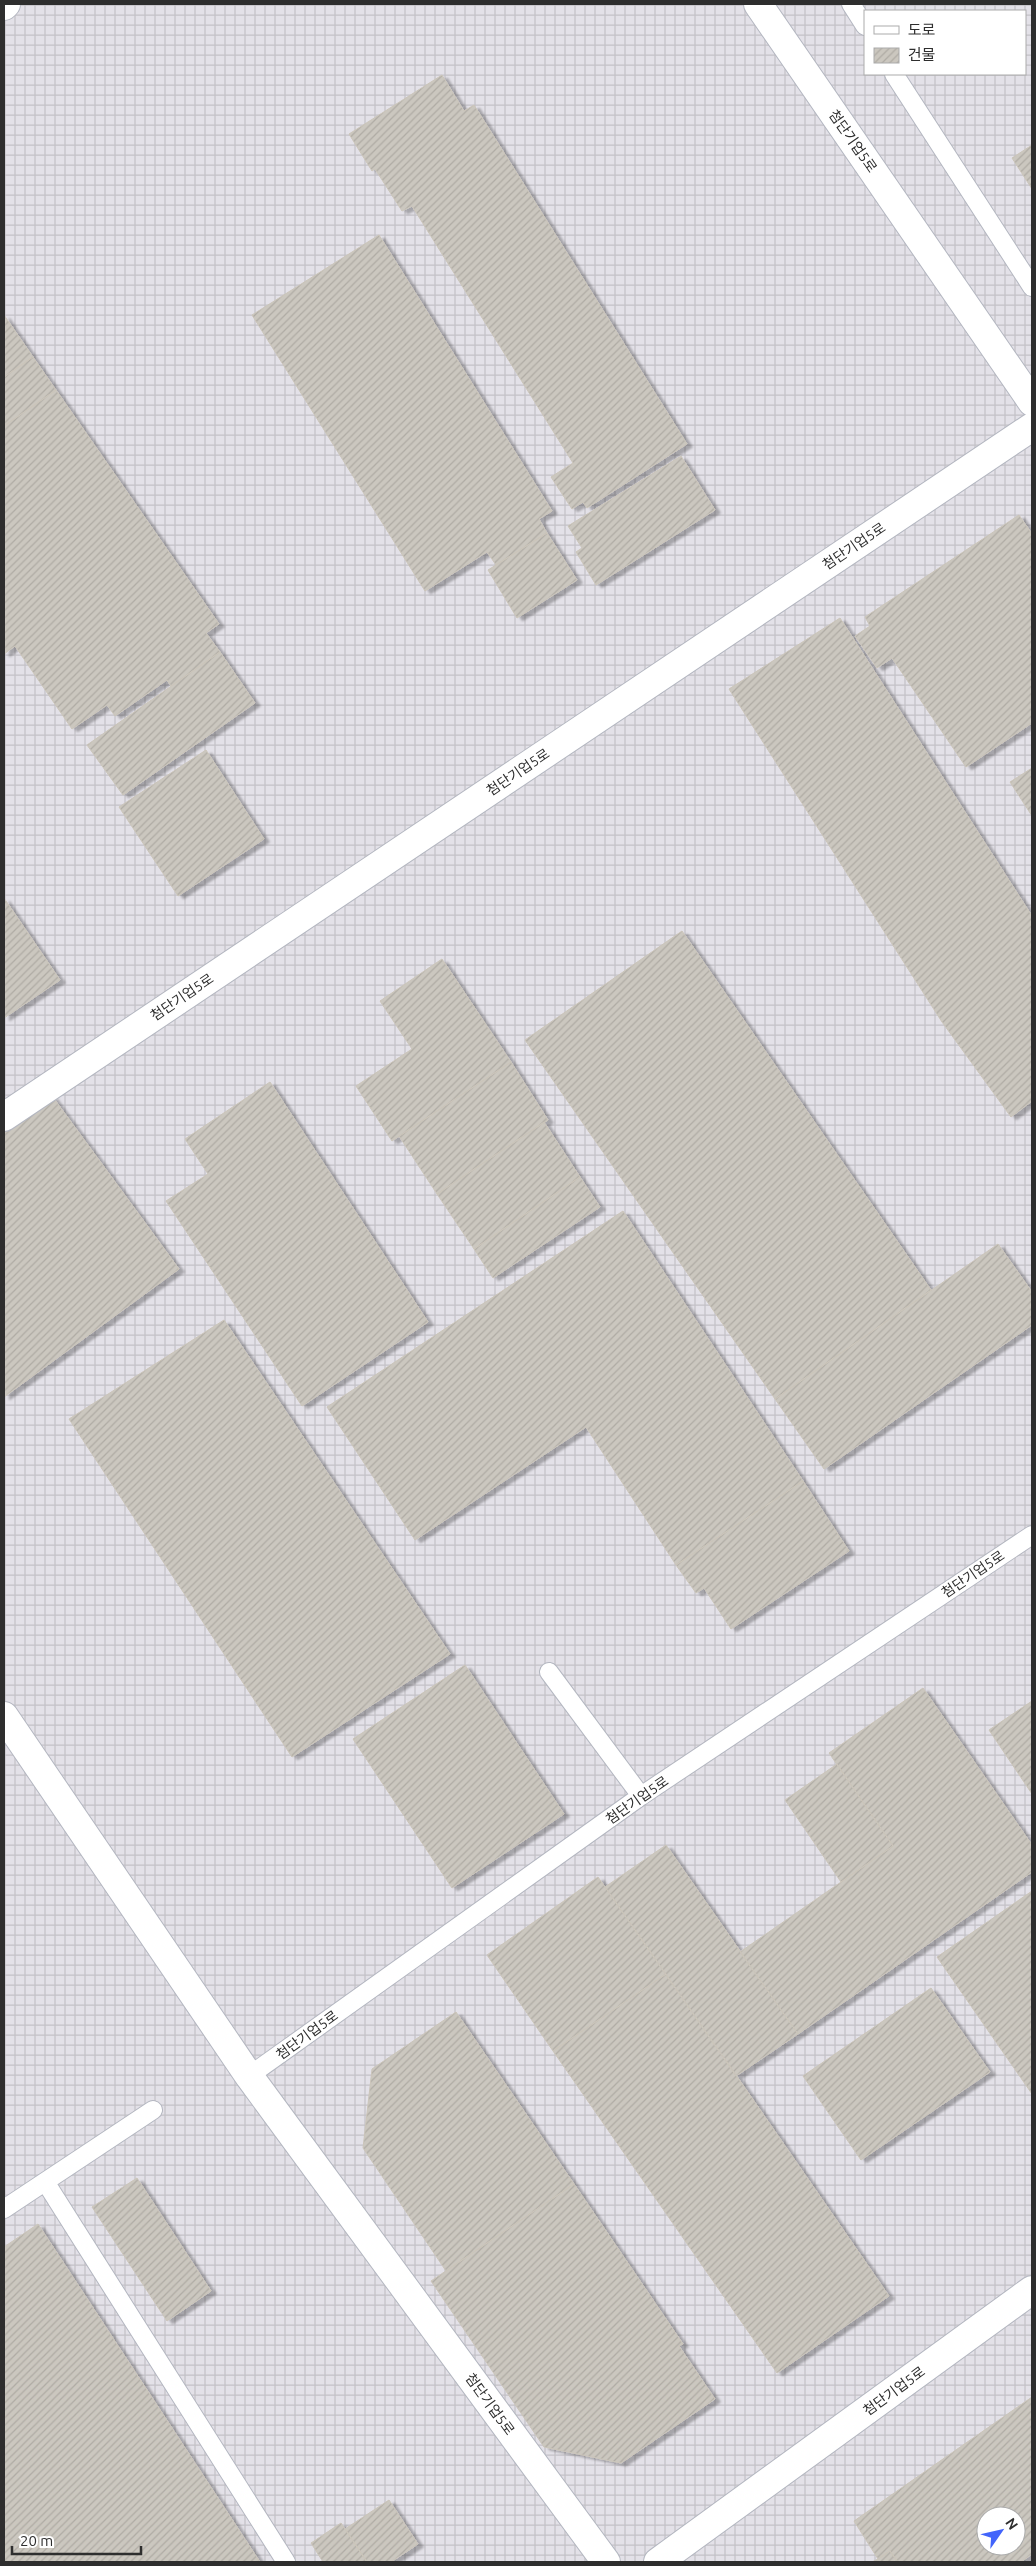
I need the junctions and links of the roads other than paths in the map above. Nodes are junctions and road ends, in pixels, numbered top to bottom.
1 (758, 4) edge
2 (851, 4) edge
3 (864, 24) edge
4 (895, 75) edge
5 (1032, 286) edge
6 (1032, 402) edge
7 (1032, 426) edge
8 (4, 1117) edge
9 (1032, 1535) edge
10 (549, 1672) dead end
11 (7, 1727) edge
12 (641, 1796) junction
13 (249, 2076) junction
14 (153, 2110) dead end
15 (46, 2183) junction
16 (4, 2209) edge
17 (1032, 2290) edge
18 (286, 2562) edge
19 (606, 2562) edge
20 (658, 2562) edge

1 - 6 street, 첨단기업5로
2 - 3 lane
4 - 5 lane
7 - 8 street, 첨단기업5로
9 - 12 lane, 첨단기업5로
10 - 12 lane
11 - 13 street, 첨단기업5로
12 - 13 lane, 첨단기업5로
13 - 19 street, 첨단기업5로
14 - 15 lane
15 - 16 lane
15 - 18 lane
17 - 20 street, 첨단기업5로

